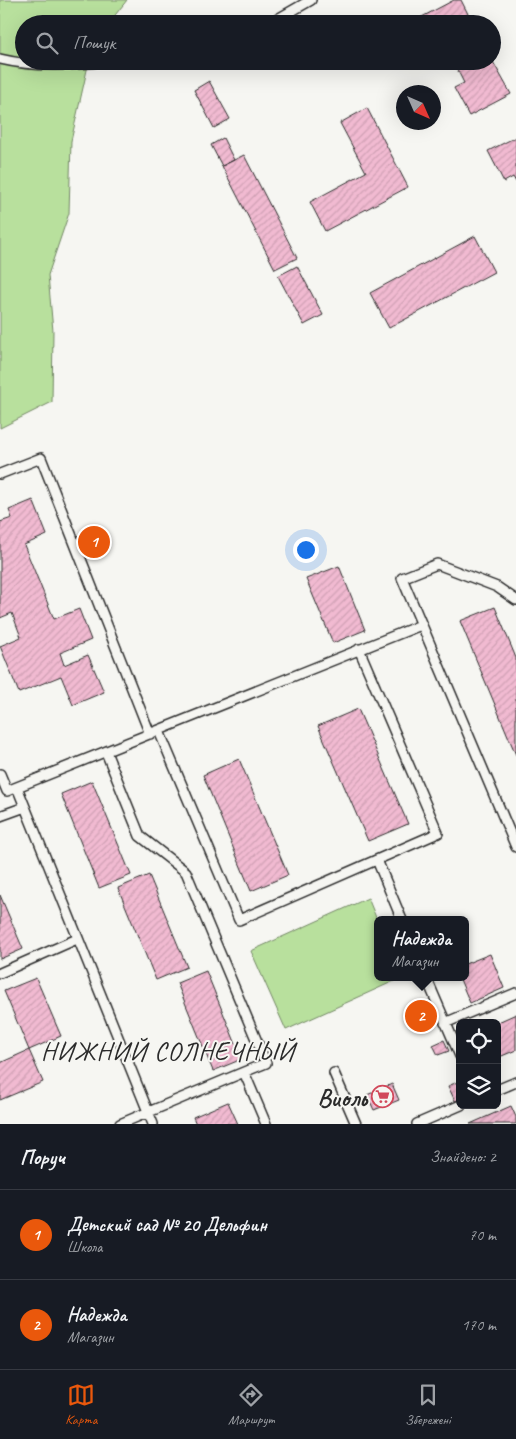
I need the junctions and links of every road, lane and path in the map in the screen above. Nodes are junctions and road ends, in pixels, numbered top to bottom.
1 (311, 0) edge
2 (285, 15) edge
3 (0, 59) edge
4 (15, 61) edge
5 (0, 474) edge
6 (516, 600) edge
7 (421, 625) junction
8 (359, 649) junction
9 (154, 733) junction
10 (106, 752) junction
11 (0, 774) edge
12 (17, 787) junction
13 (25, 807) junction
14 (0, 816) edge
15 (516, 847) edge
16 (377, 860) junction
17 (400, 916) edge
18 (77, 939) junction
19 (0, 972) edge
20 (428, 981) edge
21 (516, 993) edge
22 (445, 1023) junction
23 (456, 1047) edge
24 (244, 1072) junction
25 (334, 1073) dead end
26 (516, 1082) edge
27 (501, 1088) edge
28 (456, 1107) edge
29 (148, 1112) junction
30 (120, 1124) edge
31 (152, 1124) edge
32 (266, 1124) edge
33 (356, 1124) edge
34 (417, 1124) edge

1 - 2 lane
3 - 4 lane
5 - 9 lane
6 - 7 lane
7 - 8 lane
7 - 15 lane
8 - 9 lane
8 - 16 lane
9 - 10 lane
9 - 16 lane
10 - 12 lane
10 - 24 lane
11 - 12 lane
12 - 13 lane
13 - 14 lane
13 - 18 lane
16 - 17 lane
18 - 19 lane
18 - 29 lane
20 - 22 lane
21 - 22 lane
22 - 23 lane
24 - 29 lane
24 - 32 lane
25 - 33 lane
26 - 27 lane
28 - 34 lane
29 - 30 lane
29 - 31 lane

